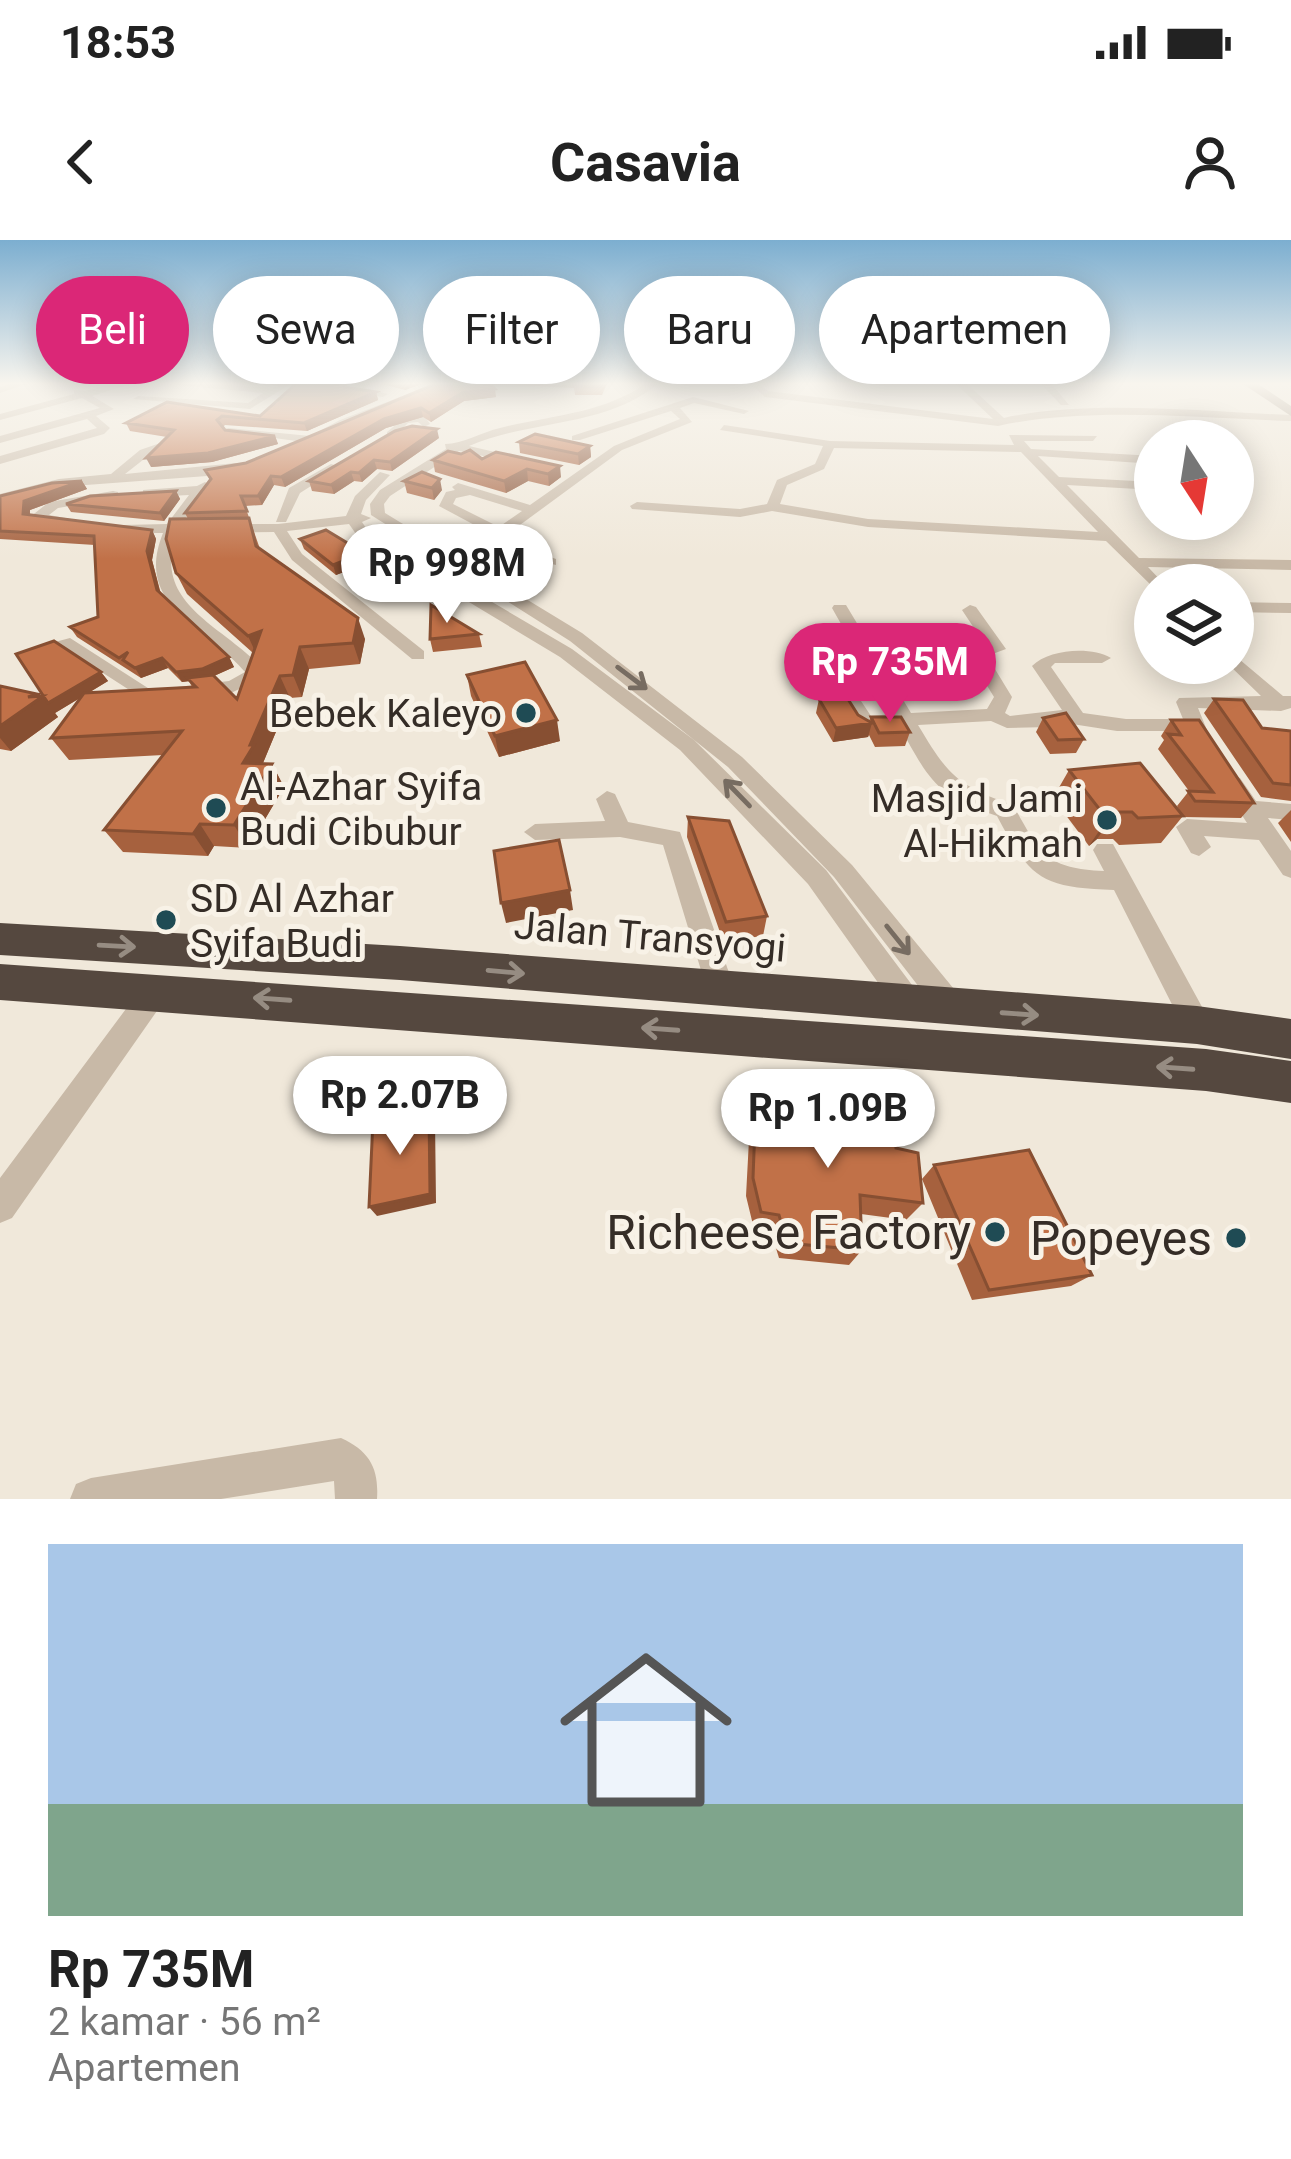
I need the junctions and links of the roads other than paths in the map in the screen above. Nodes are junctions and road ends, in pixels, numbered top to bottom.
1 (69, 441) edge
2 (309, 441) edge
3 (380, 441) edge
4 (457, 441) edge
5 (458, 441) edge
6 (588, 441) edge
7 (636, 441) edge
8 (809, 441) edge
9 (1018, 441) edge
10 (1070, 441) edge
11 (452, 442) junction
12 (824, 443) junction
13 (166, 444) edge
14 (373, 445) edge
15 (1023, 446) junction
16 (618, 448) junction
17 (278, 455) edge
18 (354, 456) edge
19 (1134, 458) edge
20 (0, 460) edge
21 (246, 464) edge
22 (579, 473) junction
23 (117, 474) junction
24 (213, 478) edge
25 (434, 480) edge
26 (1058, 481) junction
27 (1134, 485) edge
28 (200, 490) junction
29 (470, 491) junction
30 (0, 498) edge
31 (638, 506) dead end
32 (772, 507) junction
33 (530, 509) junction
34 (377, 513) junction
35 (353, 516) junction
36 (279, 523) junction
37 (93, 527) edge
38 (112, 529) edge
39 (169, 532) junction
40 (500, 533) junction
41 (1107, 537) junction
42 (551, 562) dead end
43 (1134, 562) joint
44 (1291, 565) edge
45 (1254, 607) edge
46 (840, 608) dead end
47 (1291, 608) edge
48 (970, 610) dead end
49 (64, 642) edge
50 (418, 655) dead end
51 (1102, 658) dead end
52 (1254, 678) edge
53 (848, 696) edge
54 (1286, 706) edge
55 (1074, 714) junction
56 (994, 715) junction
57 (902, 719) junction
58 (1193, 725) junction
59 (696, 741) junction
60 (607, 799) dead end
61 (1249, 808) junction
62 (1291, 812) edge
63 (620, 829) junction
64 (535, 832) dead end
65 (1266, 832) junction
66 (1199, 847) dead end
67 (1106, 850) dead end
68 (1291, 869) edge
69 (1119, 881) junction
70 (0, 939) edge
71 (613, 981) junction
72 (0, 982) edge
73 (156, 989) junction
74 (721, 989) junction
75 (911, 1006) junction
76 (953, 1009) junction
77 (604, 1025) junction
78 (1197, 1025) junction
79 (1291, 1039) edge
80 (1291, 1082) edge
81 (0, 1206) edge
82 (92, 1499) edge
83 (356, 1499) edge

1 - 20 street
2 - 17 street
3 - 14 street
4 - 11 street
5 - 11 street
6 - 16 street
7 - 16 street
8 - 12 street
9 - 15 street
10 - 15 street
11 - 22 street
11 - 34 street
11 - 35 street
12 - 15 street
12 - 32 street
13 - 23 street
15 - 19 street
15 - 26 street
16 - 22 street
18 - 36 street
21 - 23 street
22 - 33 street
23 - 30 street
24 - 28 street
25 - 29 street
26 - 27 street
26 - 41 street
28 - 37 street
28 - 39 street
29 - 33 street
29 - 40 street
31 - 32 street
32 - 41 street
33 - 40 street
34 - 35 street
34 -> 59 street
35 - 36 street
35 - 59 street
36 - 39 street
36 - 50 street
38 - 39 street
39 - 49 street
40 - 42 street
41 - 43 street
43 - 44 street
45 - 47 street
46 - 57 street
48 - 56 street
51 - 55 street
52 - 54 street
53 - 57 street
54 - 58 street
55 - 56 street
55 - 58 street
56 - 57 street
57 - 69 street
58 - 61 street
75 -> 59 street
59 -> 76 street
60 - 63 street
61 - 62 street
61 - 65 street
63 - 64 street
63 - 74 street
65 - 66 street
65 - 68 street
67 - 69 street
69 - 78 street
70 -> 71 highway, Jalan Transyogi
71 - 74 highway, Jalan Transyogi
71 - 77 highway
72 - 73 highway
77 -> 73 highway
73 - 81 street
74 - 75 highway, Jalan Transyogi
75 - 76 highway, Jalan Transyogi
76 -> 78 highway, Jalan Transyogi
80 -> 77 highway
78 - 79 highway, Jalan Transyogi
82 - 83 street

